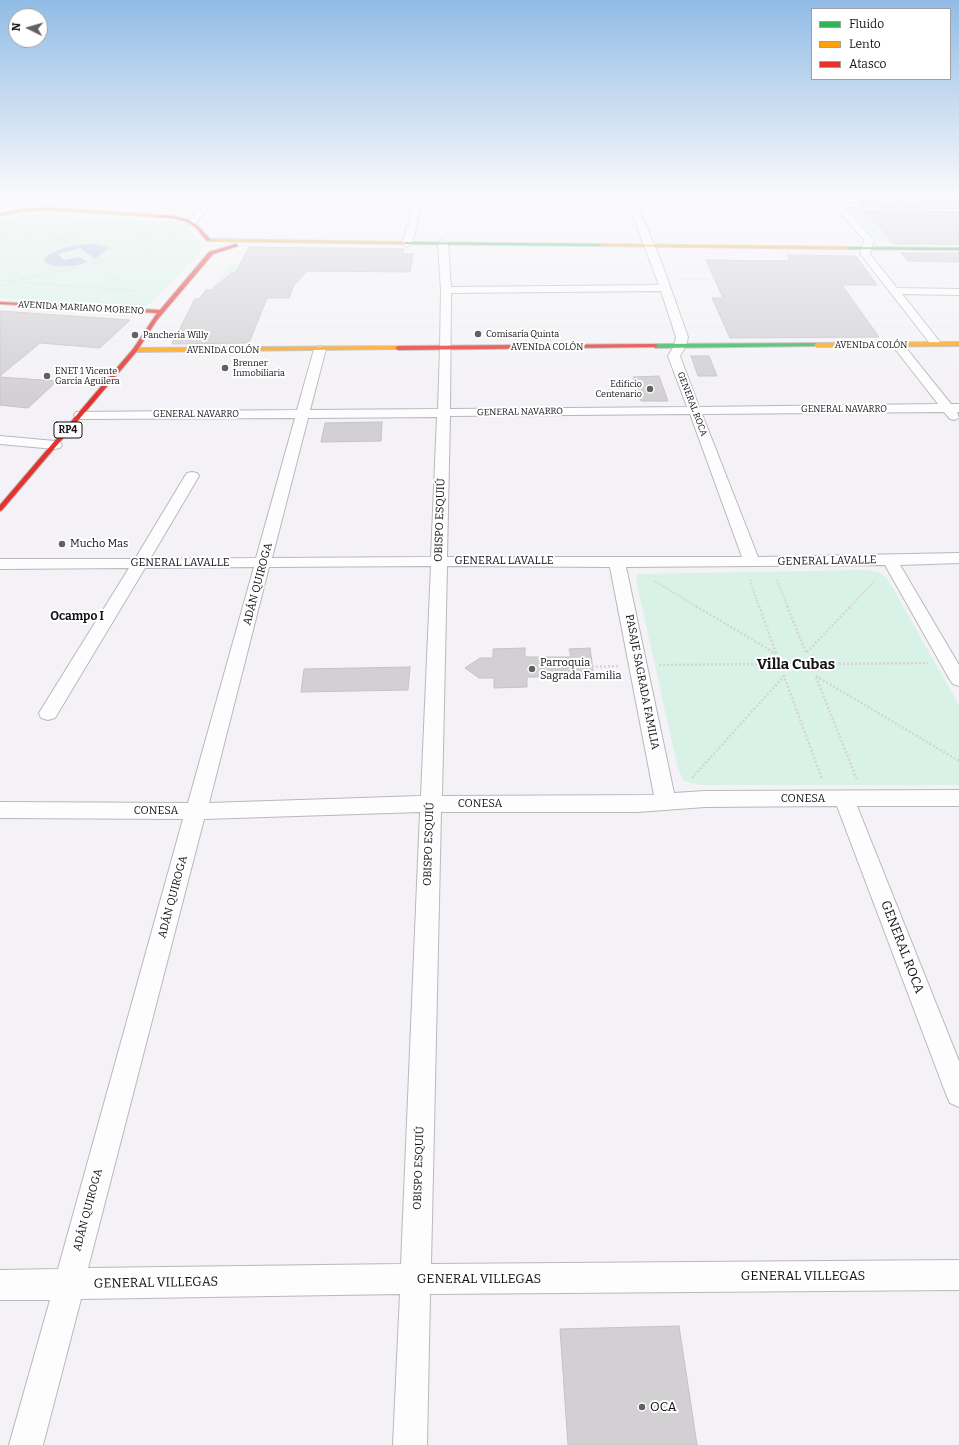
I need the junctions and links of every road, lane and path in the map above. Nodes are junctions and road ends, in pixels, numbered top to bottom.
1 (28, 262) edge
2 (44, 262) edge
3 (91, 262) edge
4 (134, 262) edge
5 (203, 262) edge
6 (444, 262) edge
7 (656, 262) edge
8 (872, 262) edge
9 (96, 263) joint
10 (71, 267) junction
11 (114, 278) junction
12 (674, 278) dead end
13 (740, 279) dead end
14 (0, 280) edge
15 (9, 281) junction
16 (14, 281) junction
17 (102, 288) junction
18 (665, 288) junction
19 (446, 290) junction
20 (894, 291) junction
21 (959, 292) edge
22 (130, 298) dead end
23 (0, 303) edge
24 (162, 312) junction
25 (936, 344) junction
26 (959, 344) edge
27 (898, 345) junction
28 (680, 346) junction
29 (446, 348) junction
30 (320, 349) junction
31 (135, 350) junction
32 (954, 408) edge
33 (695, 410) junction
34 (443, 413) junction
35 (80, 414) junction
36 (302, 414) junction
37 (959, 421) edge
38 (0, 440) edge
39 (55, 445) junction
40 (192, 476) dead end
41 (0, 509) edge
42 (959, 558) edge
43 (890, 560) junction
44 (439, 562) junction
45 (617, 562) junction
46 (752, 562) junction
47 (140, 563) junction
48 (264, 563) junction
49 (0, 564) edge
50 (750, 580) dead end
51 (777, 580) dead end
52 (874, 580) dead end
53 (655, 581) dead end
54 (932, 663) dead end
55 (772, 664) dead end
56 (819, 664) dead end
57 (659, 665) dead end
58 (622, 666) dead end
59 (592, 667) dead end
60 (959, 680) edge
61 (48, 713) dead end
62 (959, 761) edge
63 (692, 778) dead end
64 (823, 782) dead end
65 (851, 790) junction
66 (959, 798) edge
67 (666, 802) junction
68 (430, 804) junction
69 (0, 810) edge
70 (196, 811) junction
71 (959, 1094) edge
72 (959, 1275) edge
73 (416, 1279) junction
74 (68, 1284) junction
75 (0, 1285) edge
76 (26, 1445) edge
77 (410, 1445) edge

1 - 15 path
2 - 10 path
3 - 10 path
4 - 11 path
5 - 24 main road, RP4
6 - 19 street, OBISPO ESQUIÚ
7 - 18 street, GENERAL ROCA
8 - 20 street
9 - 10 path
9 - 11 path
10 - 16 path
11 - 17 path
12 - 13 path
14 - 15 path
15 - 16 path
16 - 17 path
17 - 22 path
18 - 19 street
18 - 28 street, GENERAL ROCA
19 - 29 street, OBISPO ESQUIÚ
20 - 21 street
20 - 25 street
23 - 24 main road, AVENIDA MARIANO MORENO
24 - 31 main road, RP4
25 - 26 main road, AVENIDA COLÓN
25 - 27 main road, AVENIDA COLÓN
27 - 28 main road, AVENIDA COLÓN
27 - 32 street
28 - 29 main road, AVENIDA COLÓN
28 - 33 street, GENERAL ROCA
29 - 30 main road, AVENIDA COLÓN
29 - 34 street, OBISPO ESQUIÚ
30 - 31 main road, AVENIDA COLÓN
30 - 36 street, ADÁN QUIROGA
31 - 35 main road, RP4
32 - 33 street, GENERAL NAVARRO
32 - 37 street
33 - 34 street, GENERAL NAVARRO
33 - 46 street, GENERAL ROCA
34 - 36 street, GENERAL NAVARRO
34 - 44 street, OBISPO ESQUIÚ
35 - 36 street, GENERAL NAVARRO
35 - 39 main road, RP4
36 - 48 street, ADÁN QUIROGA
38 - 39 street
39 - 41 main road, RP4
40 - 47 street
42 - 43 street, GENERAL LAVALLE
43 - 46 street, GENERAL LAVALLE
43 - 60 street
44 - 45 street, GENERAL LAVALLE
44 - 48 street, GENERAL LAVALLE
44 - 68 street, OBISPO ESQUIÚ
45 - 46 street, GENERAL LAVALLE
45 - 67 street, PASAJE SAGRADA FAMILIA
47 - 48 street, GENERAL LAVALLE
47 - 49 street, GENERAL LAVALLE
47 - 61 street
48 - 70 street, ADÁN QUIROGA
50 - 53 path
51 - 52 path
54 - 56 path
55 - 57 path
58 - 59 path
62 - 65 path
63 - 64 path
65 - 66 street, CONESA
65 - 67 street, CONESA
65 - 71 street, GENERAL ROCA
67 - 68 street, CONESA
68 - 70 street, CONESA
68 - 73 street, OBISPO ESQUIÚ
69 - 70 street, CONESA
70 - 74 street, ADÁN QUIROGA
72 - 73 street, GENERAL VILLEGAS
73 - 74 street, GENERAL VILLEGAS
73 - 77 street, OBISPO ESQUIÚ
74 - 75 street, GENERAL VILLEGAS
74 - 76 street, ADÁN QUIROGA

